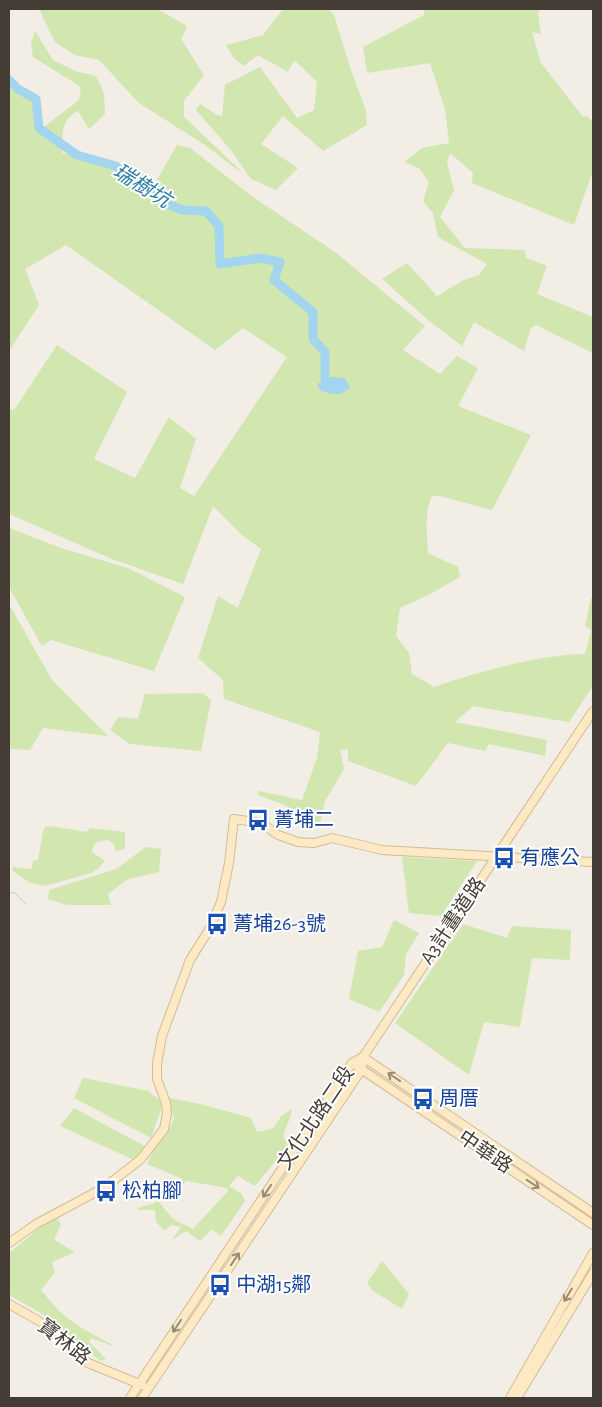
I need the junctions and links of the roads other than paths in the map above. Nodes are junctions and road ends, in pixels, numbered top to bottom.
1 (593, 710) edge
2 (497, 856) junction
3 (593, 862) edge
4 (363, 1057) junction
5 (352, 1063) junction
6 (362, 1069) junction
7 (593, 1213) edge
8 (593, 1225) edge
9 (9, 1243) edge
10 (593, 1253) edge
11 (593, 1273) edge
12 (9, 1304) edge
13 (139, 1384) junction
14 (150, 1387) junction
15 (130, 1398) edge
16 (142, 1398) edge
17 (510, 1398) edge
18 (517, 1398) edge

1 - 2 street, A3計畫道路
2 - 3 street
2 - 4 street, A3計畫道路
2 - 9 street
4 - 5 street, 文化北路二段
4 - 6 street, 文化北路二段
7 -> 4 street, 中華路
5 - 6 street, 中華路
5 -> 13 street, 文化北路二段
6 -> 8 street, 中華路
14 -> 6 street, 文化北路二段
10 -> 17 street
11 - 18 street
12 - 13 street, 寶林路
13 - 14 street, 寶林路
13 - 15 street, 文化北路二段
14 - 16 street, 文化北路二段

